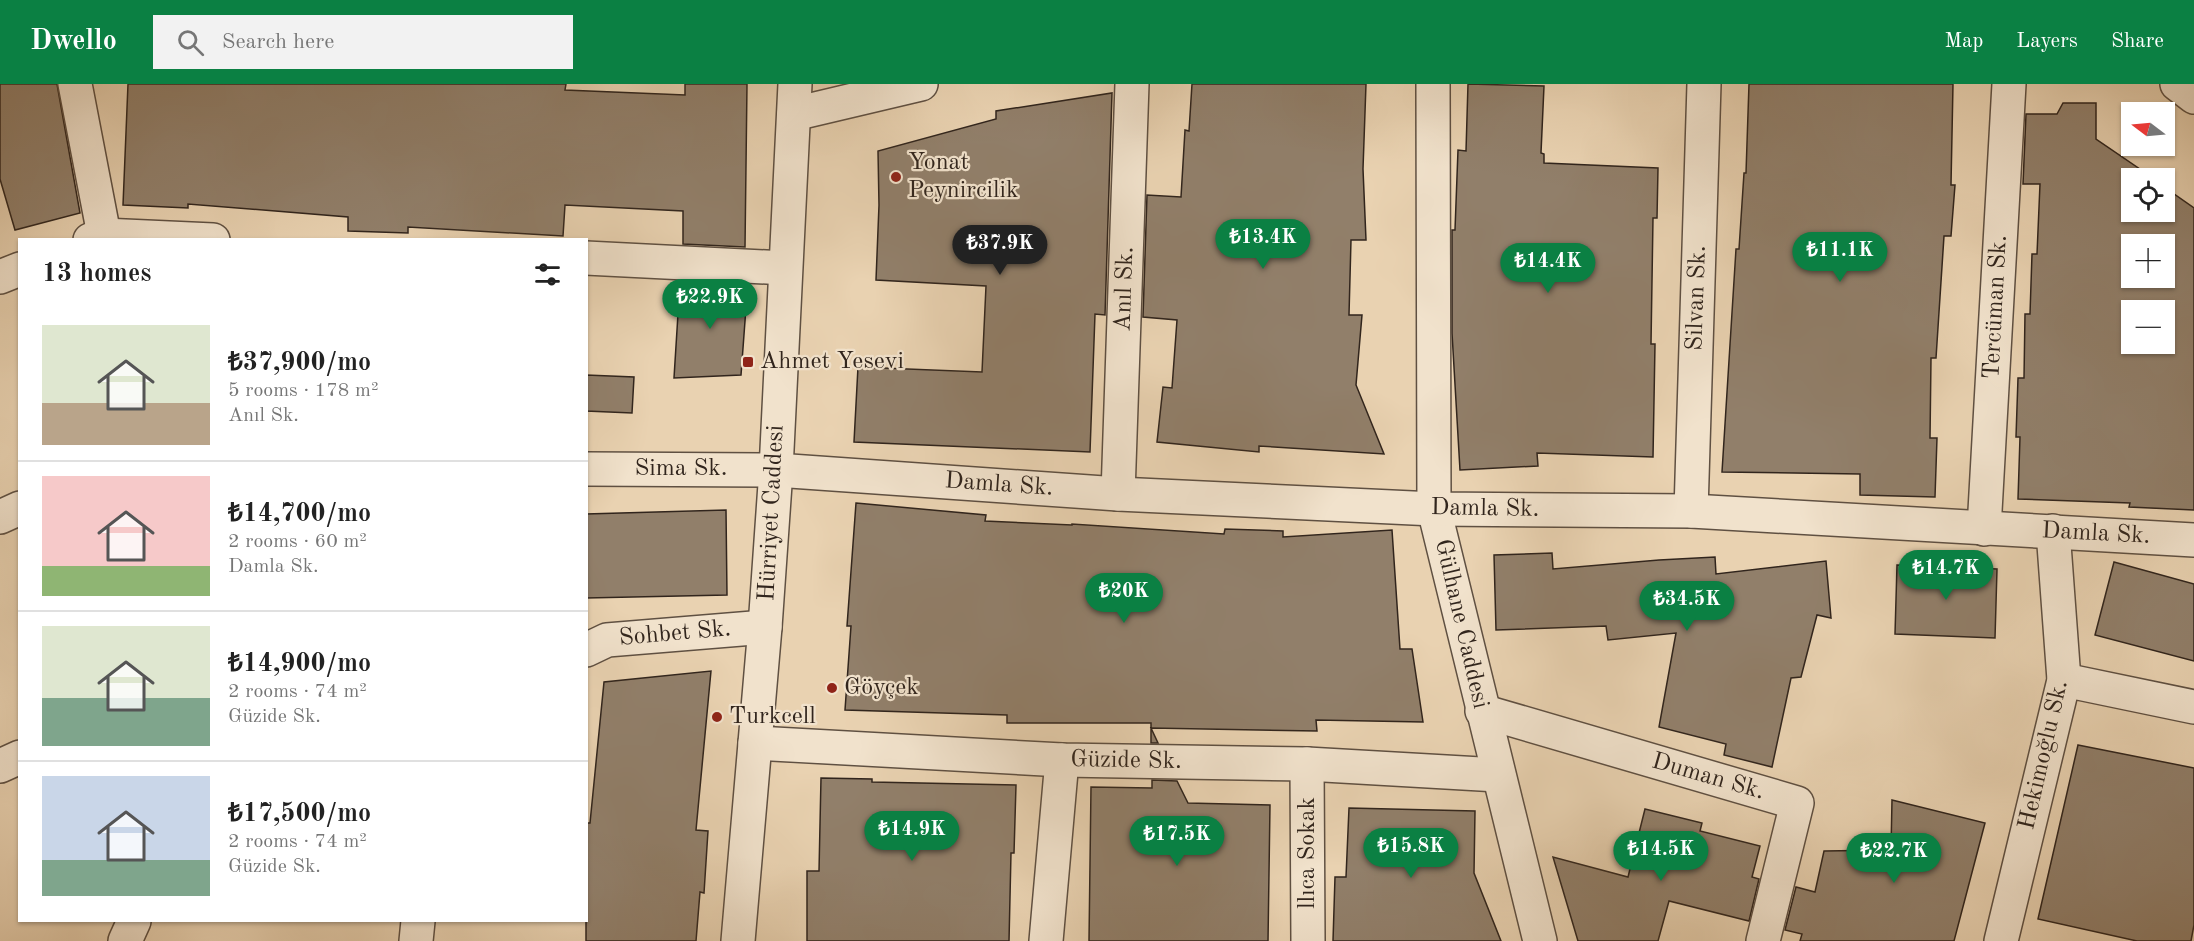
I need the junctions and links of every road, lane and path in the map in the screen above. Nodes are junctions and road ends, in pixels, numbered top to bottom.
1 (75, 84) edge
2 (921, 84) edge
3 (1132, 84) edge
4 (1433, 84) edge
5 (1704, 84) edge
6 (2009, 84) edge
7 (2177, 84) edge
8 (2194, 97) edge
9 (795, 99) edge
10 (99, 238) edge
11 (588, 258) edge
12 (786, 268) junction
13 (18, 270) edge
14 (0, 277) edge
15 (588, 469) edge
16 (776, 470) junction
17 (1118, 494) junction
18 (18, 509) edge
19 (1434, 509) junction
20 (1690, 511) junction
21 (0, 517) edge
22 (1984, 529) junction
23 (2053, 531) junction
24 (2194, 540) edge
25 (765, 627) junction
26 (588, 649) edge
27 (2064, 680) junction
28 (2194, 707) edge
29 (1482, 711) junction
30 (754, 742) junction
31 (18, 758) edge
32 (1062, 760) junction
33 (1308, 764) junction
34 (0, 766) edge
35 (1498, 775) junction
36 (134, 922) edge
37 (418, 922) edge
38 (125, 941) edge
39 (416, 941) edge
40 (738, 941) edge
41 (1046, 941) edge
42 (1308, 941) edge
43 (1540, 941) edge
44 (1763, 941) edge
45 (2001, 941) edge

1 - 10 street
2 - 9 street
3 - 17 street, Anıl Sk.
4 - 19 street, Gülhane Caddesi
5 - 20 street, Silvan Sk.
6 - 22 street, Tercüman Sk.
7 - 8 street
9 - 12 street, Hürriyet Caddesi
11 - 12 street
12 - 16 street, Hürriyet Caddesi
13 - 14 street
15 - 16 street, Sima Sk.
16 - 17 street, Damla Sk.
16 - 25 street, Hürriyet Caddesi
17 - 19 street, Damla Sk.
18 - 21 street
19 - 20 street, Damla Sk.
19 - 29 street, Gülhane Caddesi
20 - 22 street, Damla Sk.
22 - 23 street, Damla Sk.
23 - 24 street, Damla Sk.
23 - 27 street, Hekimoğlu Sk.
25 - 26 street, Sohbet Sk.
25 - 30 street, Hürriyet Caddesi
27 - 28 street
27 - 45 street, Hekimoğlu Sk.
29 - 35 street, Gülhane Caddesi
29 - 44 street, Duman Sk.
30 - 32 street, Güzide Sk.
30 - 40 street, Hürriyet Caddesi
31 - 34 street
32 - 33 street, Güzide Sk.
32 - 41 street
33 - 35 street, Güzide Sk.
33 - 42 street, llıca Sokak
35 - 43 street, Gülhane Caddesi
36 - 38 street
37 - 39 street

